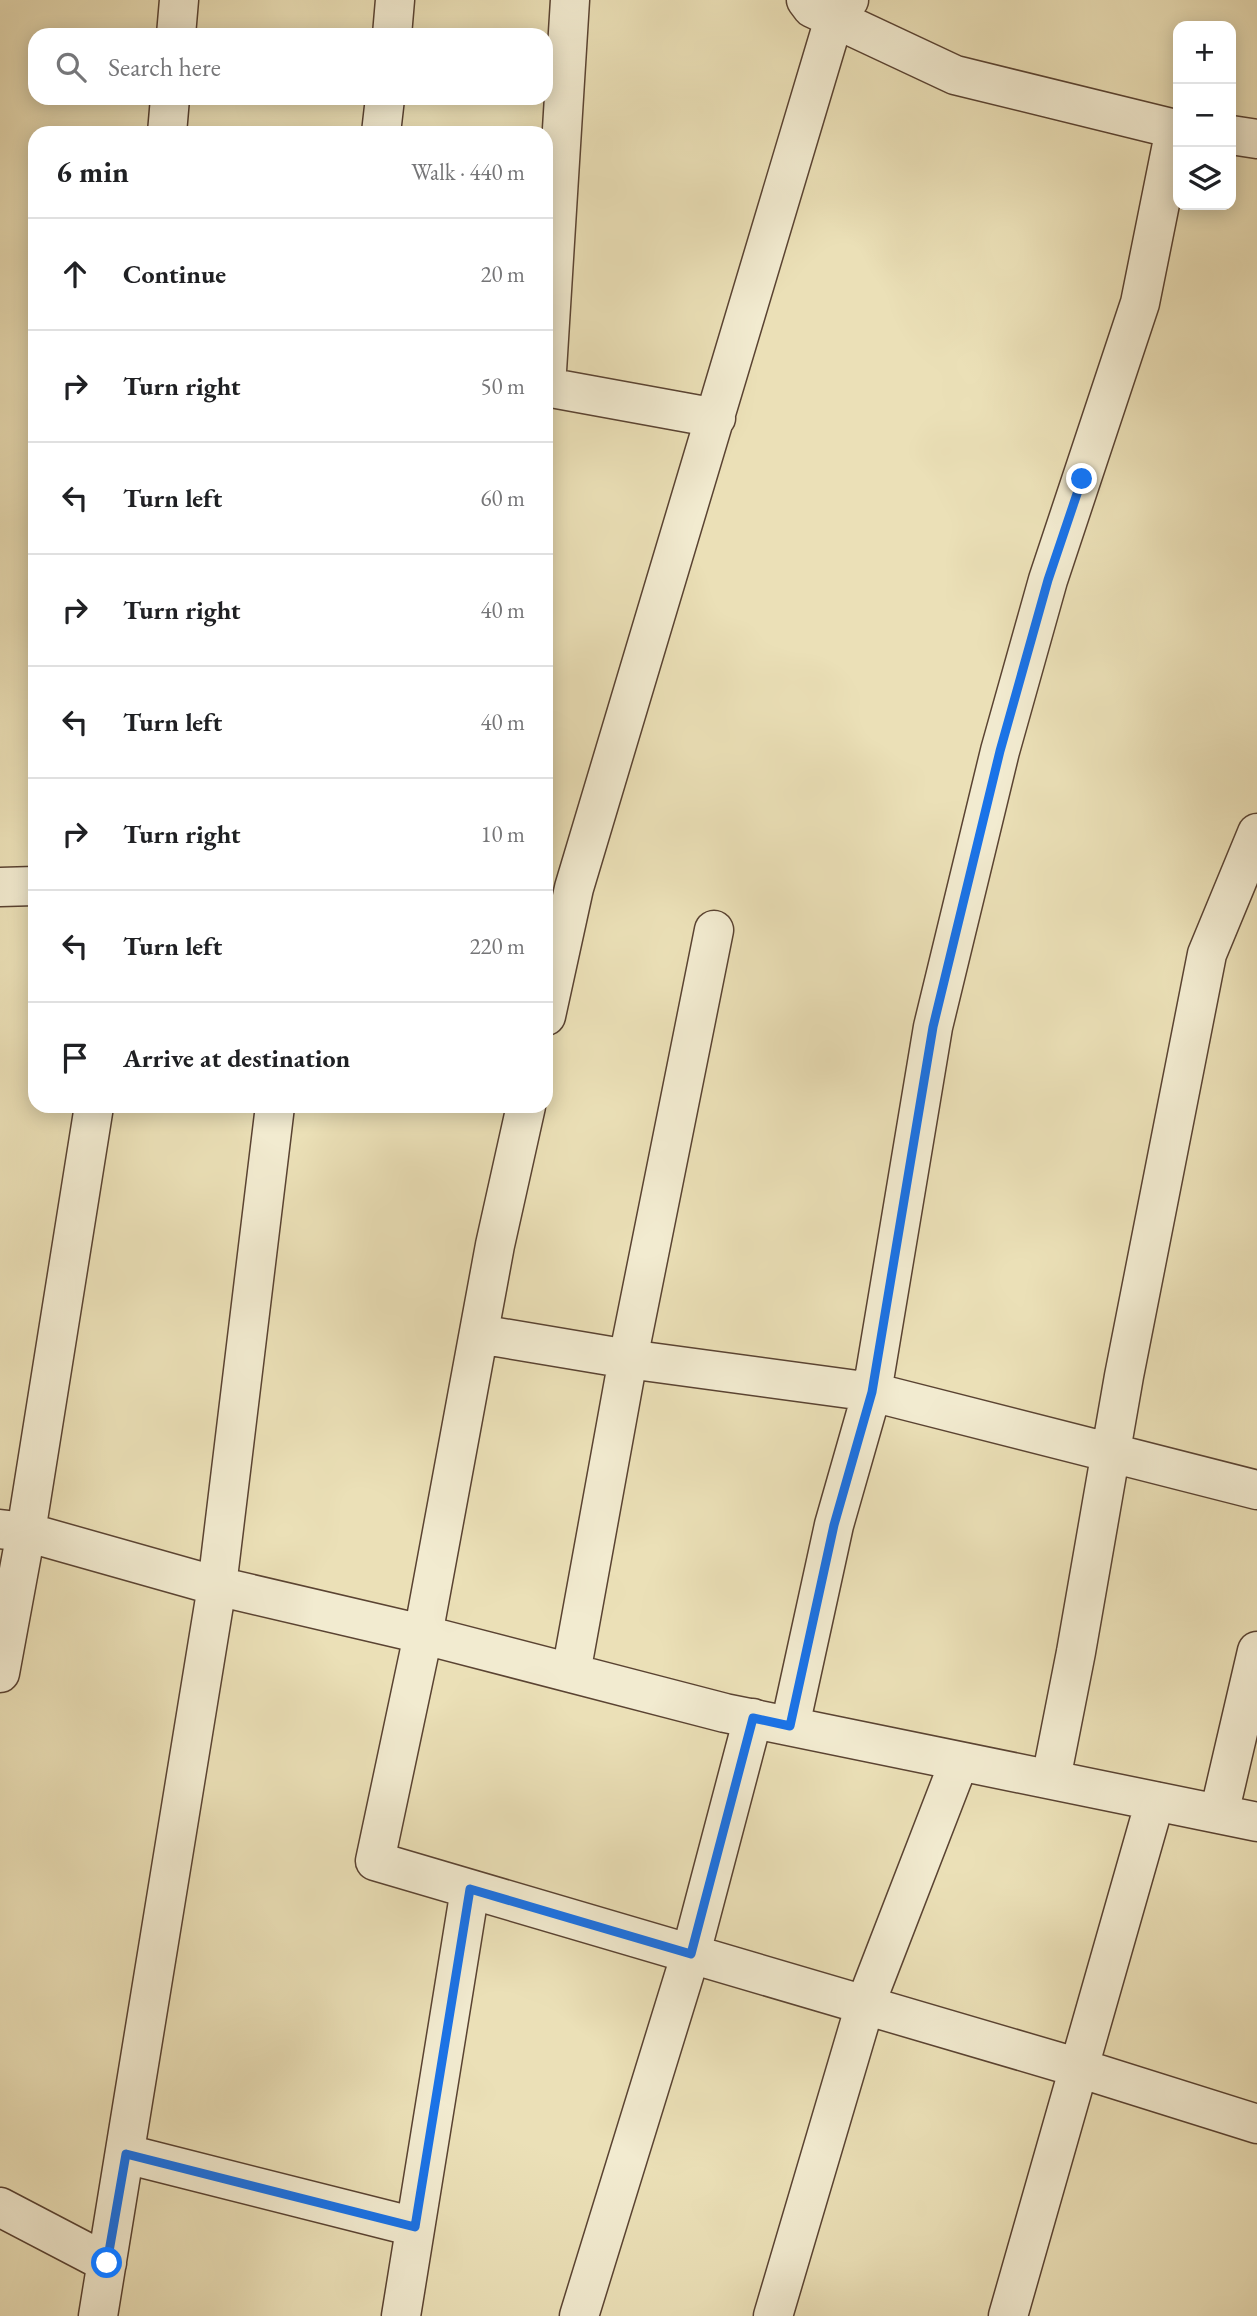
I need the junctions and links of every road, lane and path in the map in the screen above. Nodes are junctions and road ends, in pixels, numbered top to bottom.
1 (179, 0) edge
2 (395, 0) edge
3 (570, 0) edge
4 (830, 6) edge
5 (177, 28) edge
6 (393, 28) edge
7 (169, 105) edge
8 (384, 105) edge
9 (168, 126) edge
10 (382, 126) edge
11 (1173, 128) edge
12 (1236, 136) edge
13 (1257, 139) edge
14 (1173, 147) edge
15 (553, 274) edge
16 (553, 388) edge
17 (716, 418) junction
18 (1257, 833) edge
19 (28, 886) edge
20 (0, 887) edge
21 (556, 923) edge
22 (715, 930) dead end
23 (553, 951) edge
24 (93, 1113) edge
25 (274, 1113) edge
26 (524, 1113) edge
27 (479, 1334) junction
28 (628, 1359) junction
29 (872, 1392) junction
30 (1111, 1454) junction
31 (1257, 1490) edge
32 (13, 1530) edge
33 (217, 1586) junction
34 (423, 1635) junction
35 (1257, 1651) edge
36 (0, 1673) edge
37 (571, 1673) junction
38 (753, 1718) junction
39 (790, 1726) junction
40 (959, 1762) junction
41 (1051, 1779) junction
42 (1155, 1801) junction
43 (1219, 1814) junction
44 (1257, 1822) edge
45 (470, 1889) junction
46 (691, 1954) junction
47 (864, 2005) junction
48 (1079, 2068) junction
49 (1257, 2124) edge
50 (126, 2154) junction
51 (0, 2207) edge
52 (415, 2227) junction
53 (107, 2263) junction
54 (98, 2316) edge
55 (401, 2316) edge
56 (579, 2316) edge
57 (773, 2316) edge
58 (1008, 2316) edge

1 - 5 street
2 - 6 street
3 - 15 street
4 - 11 street
4 - 17 street
7 - 9 street
8 - 10 street
12 - 13 street
14 - 29 street
16 - 17 street
17 - 21 street
18 - 30 street
19 - 20 street
21 - 23 street
22 - 28 street
24 - 32 street
25 - 33 street
26 - 27 street
27 - 28 street
27 - 34 street
28 - 29 street
28 - 37 street
29 - 30 street
29 - 39 street
30 - 31 street
30 - 41 street
32 - 33 street
32 - 36 street
33 - 34 street
33 - 50 street
34 - 37 street
34 - 45 street
35 - 43 street
37 - 38 street
38 - 39 street
38 - 46 street
39 - 40 street
40 - 41 street
40 - 47 street
41 - 42 street
42 - 43 street
42 - 48 street
43 - 44 street
45 - 46 street
45 - 52 street
46 - 47 street
46 - 56 street
47 - 48 street
47 - 57 street
48 - 49 street
48 - 58 street
50 - 52 street
50 - 53 street
51 - 53 street
52 - 55 street
53 - 54 street

